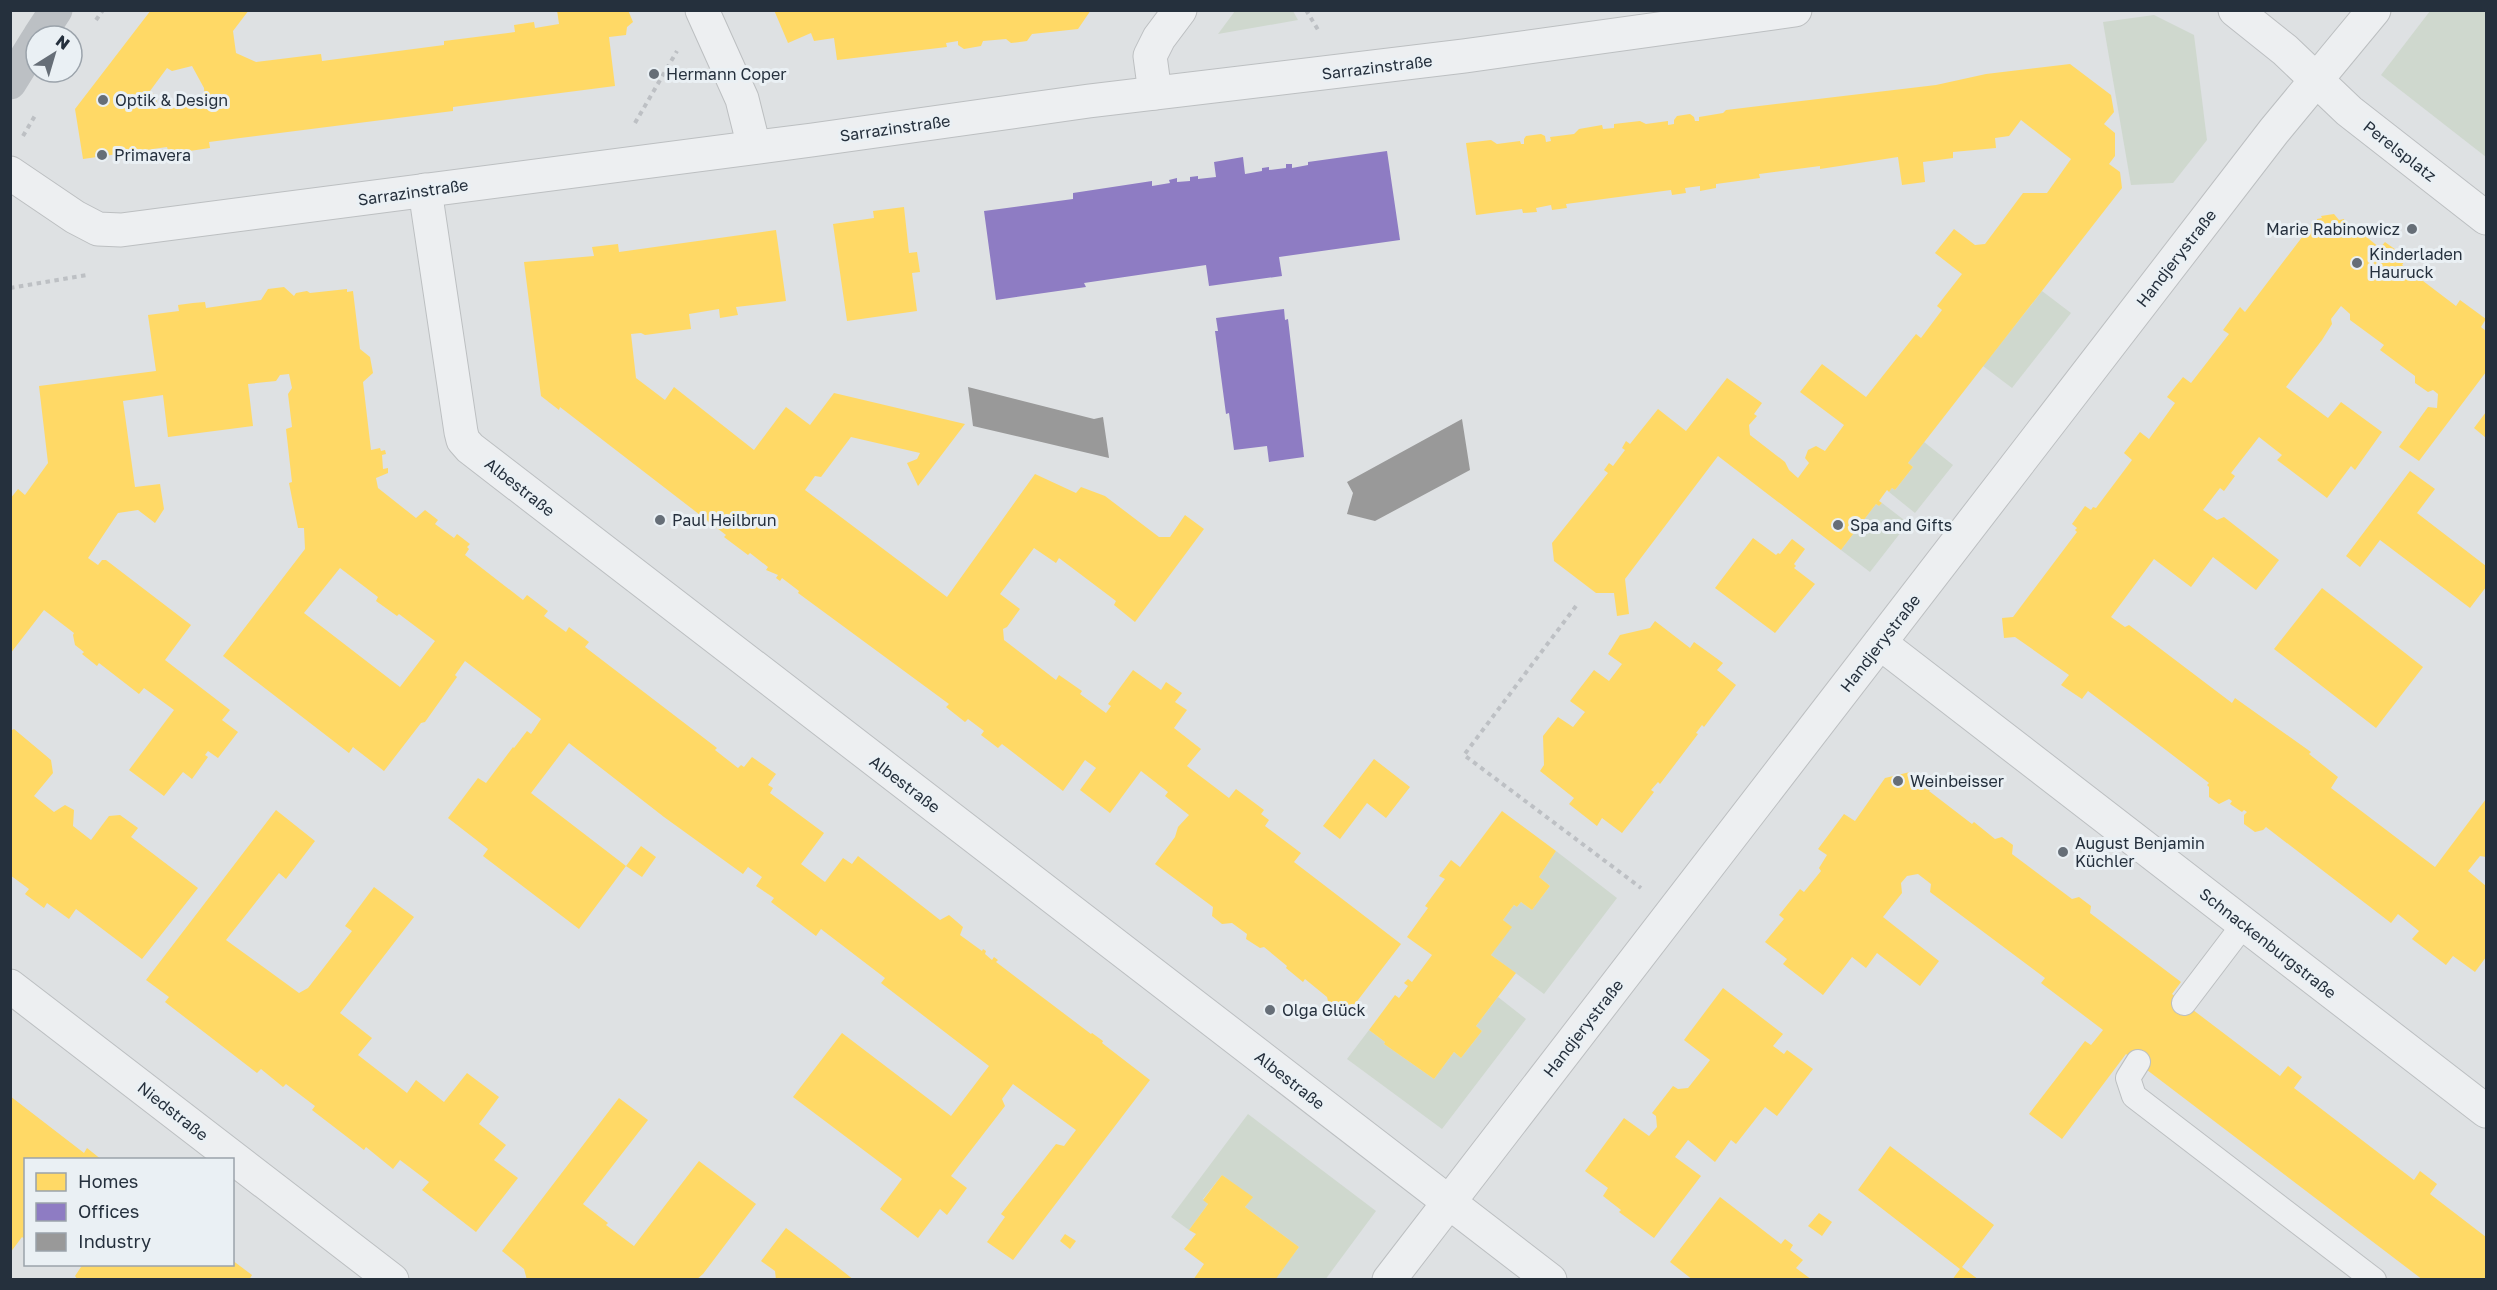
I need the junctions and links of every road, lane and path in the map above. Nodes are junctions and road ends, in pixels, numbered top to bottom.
1 (56, 10) edge
2 (702, 10) edge
3 (1180, 10) edge
4 (1306, 10) edge
5 (1795, 10) edge
6 (2235, 10) edge
7 (2374, 10) edge
8 (47, 24) edge
9 (1320, 34) dead end
10 (679, 47) dead end
11 (24, 60) edge
12 (2316, 80) junction
13 (10, 83) edge
14 (1155, 93) junction
15 (40, 106) dead end
16 (635, 123) dead end
17 (21, 140) dead end
18 (754, 147) junction
19 (10, 173) edge
20 (425, 190) junction
21 (2487, 218) edge
22 (87, 275) dead end
23 (10, 288) edge
24 (1576, 606) dead end
25 (1880, 643) junction
26 (1642, 888) dead end
27 (2244, 924) junction
28 (10, 986) edge
29 (2184, 1003) dead end
30 (2138, 1062) dead end
31 (2487, 1111) edge
32 (233, 1158) edge
33 (234, 1158) edge
34 (1449, 1202) junction
35 (392, 1280) edge
36 (1389, 1280) edge
37 (1550, 1280) edge
38 (2374, 1280) edge

1 - 8 main road
2 - 18 street
3 - 14 street
4 - 9 path
5 - 14 street, Sarrazinstraße
6 - 12 street
7 - 12 street, Handjerystraße
10 - 16 path
11 - 13 main road
12 - 21 street, Perelsplatz
12 - 25 street, Handjerystraße
14 - 18 street, Sarrazinstraße
15 - 17 path
18 - 20 street, Sarrazinstraße
19 - 20 street, Sarrazinstraße
20 - 34 street, Albestraße
22 - 23 path
24 - 26 path
25 - 27 street, Schnackenburgstraße
25 - 34 street, Handjerystraße
27 - 29 lane
27 - 31 street, Schnackenburgstraße
28 - 32 street, Niedstraße
30 - 38 lane
33 - 35 street, Niedstraße
34 - 36 street, Handjerystraße
34 - 37 street, Albestraße

